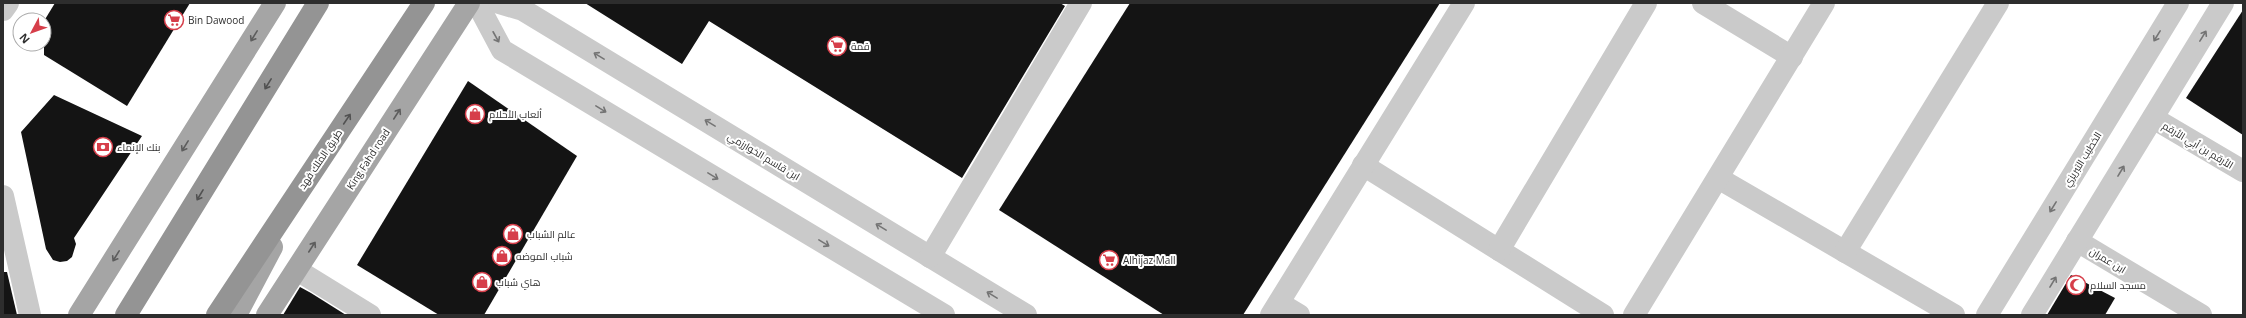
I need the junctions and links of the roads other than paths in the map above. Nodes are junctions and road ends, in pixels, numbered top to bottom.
1 (8, 3) edge
2 (275, 3) edge
3 (318, 3) edge
4 (424, 3) edge
5 (469, 3) edge
6 (477, 3) edge
7 (499, 3) edge
8 (1081, 3) edge
9 (1464, 3) edge
10 (1646, 3) edge
11 (1703, 3) edge
12 (1824, 3) edge
13 (1998, 3) edge
14 (2178, 3) edge
15 (2223, 3) edge
16 (3, 10) edge
17 (1792, 57) junction
18 (2153, 118) junction
19 (1363, 166) junction
20 (2243, 172) edge
21 (1718, 178) junction
22 (305, 183) junction
23 (3, 196) edge
24 (2077, 241) junction
25 (1499, 250) junction
26 (1845, 252) junction
27 (930, 257) junction
28 (297, 270) junction
29 (1275, 309) edge
30 (128, 312) edge
31 (2194, 313) edge
32 (30, 315) edge
33 (79, 315) edge
34 (217, 315) edge
35 (236, 315) edge
36 (267, 315) edge
37 (370, 315) edge
38 (944, 315) edge
39 (1026, 315) edge
40 (1299, 315) edge
41 (1603, 315) edge
42 (1634, 315) edge
43 (1954, 315) edge
44 (1987, 315) edge
45 (2032, 315) edge

1 - 16 street
2 -> 33 main road
3 -> 30 highway
22 -> 4 highway, طريق الملك فهد
28 -> 5 main road, King Fahd road
6 -> 38 street
27 -> 7 street, ابن قاسم الخوارزمي
8 - 27 street
9 - 19 street
10 - 25 street
11 - 17 street
12 - 17 street
13 - 26 street
14 -> 44 street, الخطيب التبريزي
18 -> 15 street
17 - 21 street
18 - 20 street, الأرقم بن أبي الأرقم
24 -> 18 street
19 - 25 street
19 - 29 street
21 - 26 street
21 - 42 street
22 - 34 highway, طريق الملك فهد
22 - 35 main road
23 - 32 street
24 - 31 street, ابن عمران
45 -> 24 street
25 - 41 street
26 - 43 street
39 -> 27 street, ابن قاسم الخوارزمي
28 - 36 main road, King Fahd road
28 - 37 street
29 - 40 street

